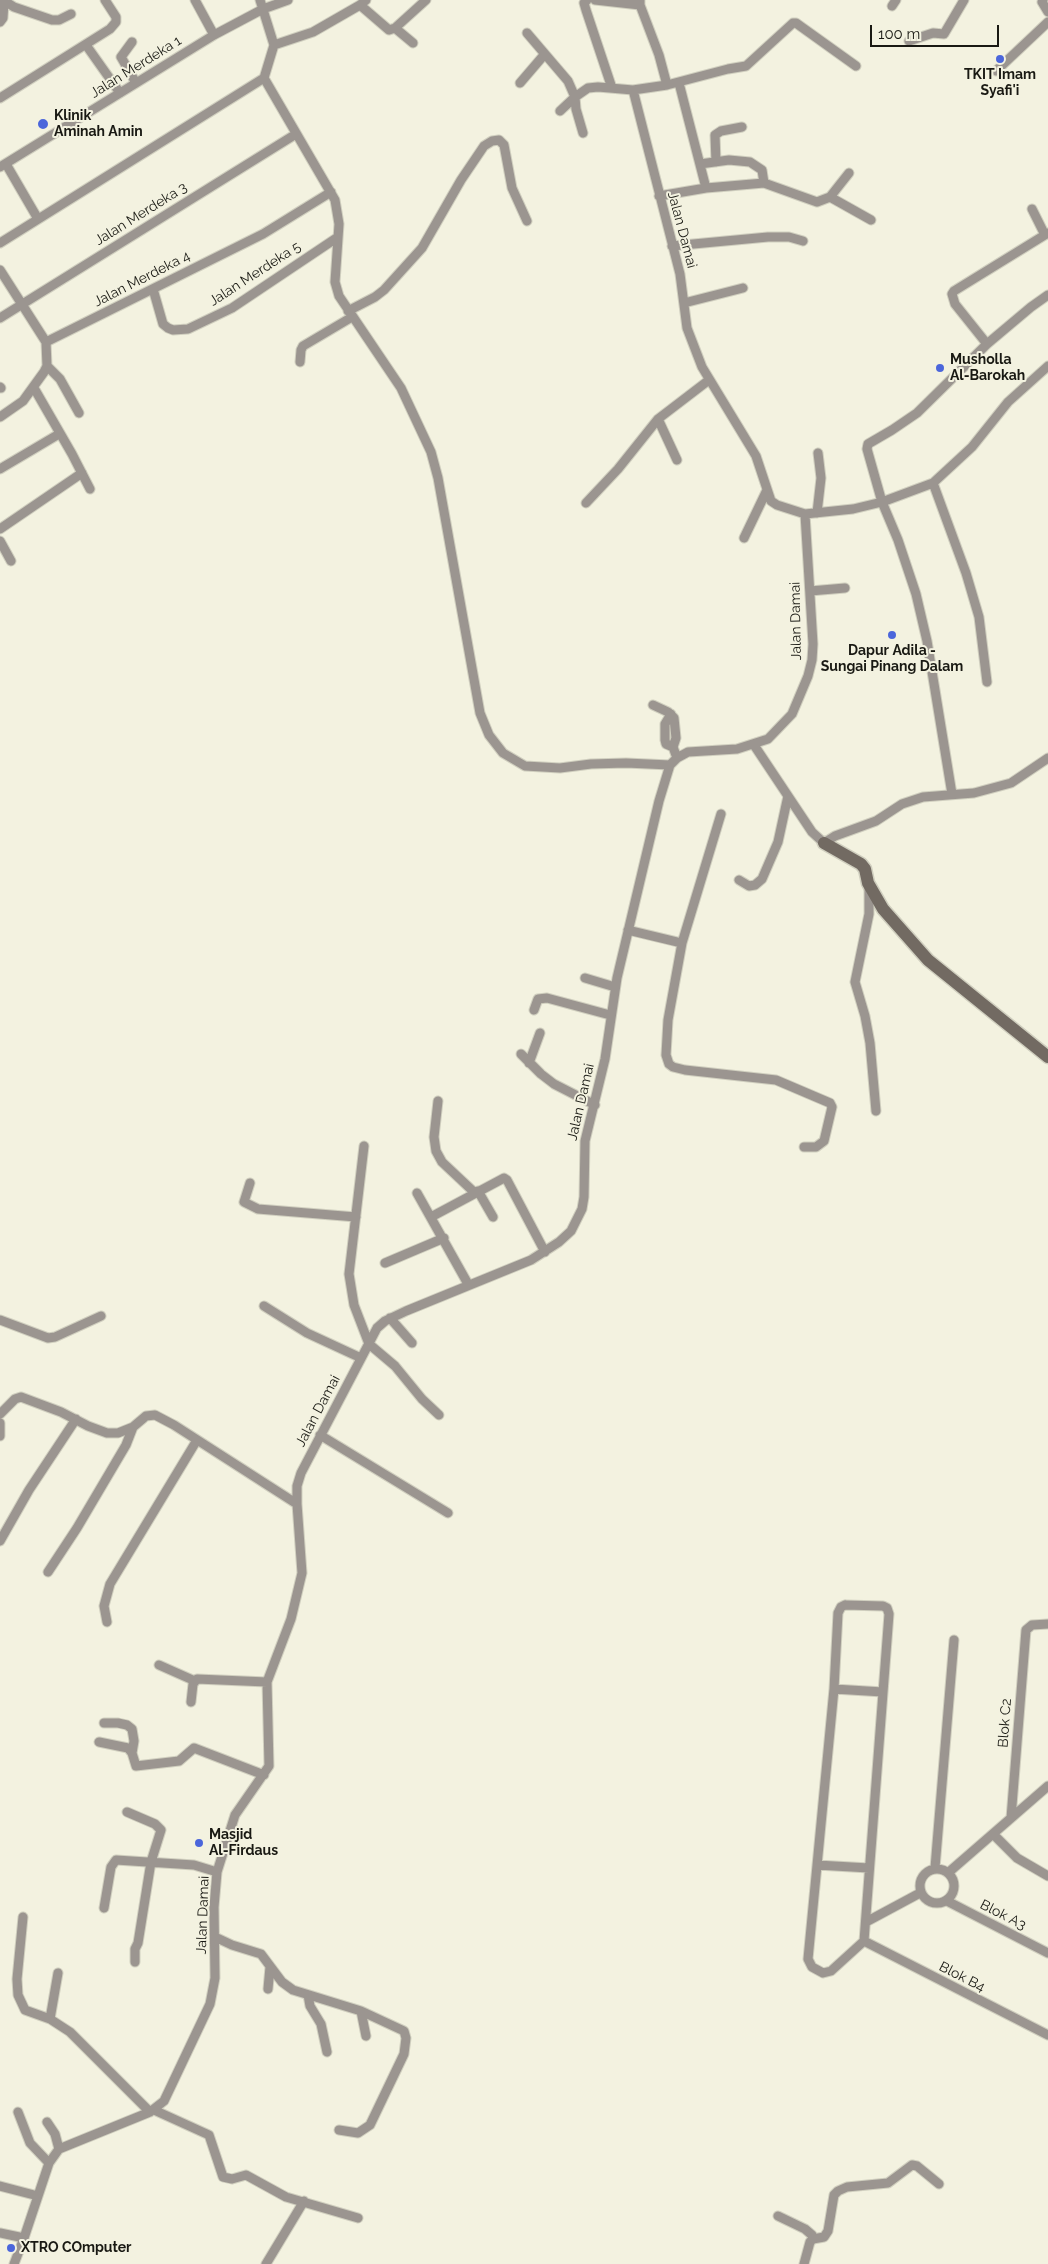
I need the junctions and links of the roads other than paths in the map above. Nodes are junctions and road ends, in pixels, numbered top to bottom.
1 (105, 0) edge
2 (196, 0) edge
3 (288, 0) edge
4 (426, 0) edge
5 (587, 0) edge
6 (595, 0) edge
7 (964, 0) edge
8 (4, 1) edge
9 (1042, 1) edge
10 (363, 3) edge
11 (640, 3) edge
12 (261, 4) edge
13 (1048, 12) edge
14 (71, 14) dead end
15 (0, 22) edge
16 (1048, 22) edge
17 (395, 28) junction
18 (527, 33) dead end
19 (214, 35) junction
20 (909, 41) dead end
21 (132, 42) dead end
22 (412, 43) dead end
23 (86, 45) junction
24 (274, 45) junction
25 (544, 55) junction
26 (856, 66) dead end
27 (996, 72) dead end
28 (264, 78) junction
29 (136, 83) junction
30 (520, 83) dead end
31 (679, 83) junction
32 (667, 85) junction
33 (612, 88) junction
34 (633, 90) junction
35 (120, 93) junction
36 (575, 97) junction
37 (0, 98) edge
38 (560, 111) dead end
39 (742, 127) dead end
40 (296, 134) junction
41 (584, 134) dead end
42 (716, 162) junction
43 (700, 164) junction
44 (3, 165) edge
45 (849, 173) dead end
46 (764, 183) junction
47 (706, 188) junction
48 (331, 192) junction
49 (659, 196) junction
50 (830, 197) junction
51 (1032, 209) dead end
52 (38, 219) junction
53 (871, 220) dead end
54 (527, 221) dead end
55 (1046, 234) edge
56 (338, 237) junction
57 (803, 241) dead end
58 (0, 243) edge
59 (672, 246) junction
60 (0, 270) edge
61 (743, 288) dead end
62 (153, 289) junction
63 (1048, 295) edge
64 (684, 303) junction
65 (22, 304) junction
66 (350, 314) junction
67 (0, 318) edge
68 (46, 342) junction
69 (987, 344) junction
70 (300, 362) dead end
71 (47, 366) junction
72 (1048, 366) edge
73 (709, 380) junction
74 (34, 388) junction
75 (79, 414) dead end
76 (0, 418) edge
77 (658, 419) junction
78 (59, 434) junction
79 (818, 453) dead end
80 (677, 460) dead end
81 (0, 469) edge
82 (82, 473) junction
83 (933, 483) junction
84 (90, 489) dead end
85 (767, 490) junction
86 (882, 502) junction
87 (586, 503) dead end
88 (817, 513) junction
89 (805, 514) junction
90 (0, 528) edge
91 (744, 538) dead end
92 (0, 541) edge
93 (10, 561) dead end
94 (845, 588) dead end
95 (810, 591) junction
96 (987, 682) dead end
97 (653, 705) dead end
98 (754, 745) junction
99 (677, 758) junction
100 (1048, 758) edge
101 (670, 765) junction
102 (952, 794) junction
103 (788, 796) junction
104 (720, 814) dead end
105 (824, 843) junction
106 (739, 880) dead end
107 (868, 883) junction
108 (628, 930) junction
109 (682, 943) junction
110 (585, 978) dead end
111 (615, 987) junction
112 (534, 1010) dead end
113 (610, 1015) junction
114 (540, 1033) dead end
115 (521, 1054) dead end
116 (1048, 1057) edge
117 (529, 1063) junction
118 (438, 1101) dead end
119 (595, 1106) junction
120 (876, 1111) dead end
121 (364, 1146) dead end
122 (804, 1148) dead end
123 (250, 1183) dead end
124 (477, 1192) junction
125 (417, 1193) dead end
126 (356, 1217) junction
127 (430, 1217) junction
128 (493, 1217) dead end
129 (444, 1238) junction
130 (545, 1252) junction
131 (385, 1263) dead end
132 (468, 1284) junction
133 (264, 1306) dead end
134 (102, 1316) dead end
135 (390, 1318) junction
136 (0, 1320) edge
137 (369, 1344) junction
138 (412, 1344) dead end
139 (361, 1358) junction
140 (0, 1414) edge
141 (439, 1415) dead end
142 (76, 1419) junction
143 (0, 1423) edge
144 (133, 1427) junction
145 (320, 1435) junction
146 (0, 1436) edge
147 (197, 1440) junction
148 (297, 1504) junction
149 (448, 1513) dead end
150 (0, 1541) edge
151 (48, 1572) dead end
152 (107, 1622) dead end
153 (1048, 1624) edge
154 (954, 1640) dead end
155 (159, 1665) dead end
156 (195, 1681) junction
157 (267, 1682) junction
158 (834, 1689) junction
159 (883, 1692) junction
160 (192, 1702) dead end
161 (104, 1723) dead end
162 (99, 1742) dead end
163 (132, 1753) junction
164 (264, 1775) junction
165 (1048, 1786) edge
166 (127, 1812) dead end
167 (1011, 1818) junction
168 (994, 1835) junction
169 (151, 1862) junction
170 (817, 1865) junction
171 (869, 1868) junction
172 (935, 1868) junction
173 (217, 1872) junction
174 (949, 1872) junction
175 (1047, 1873) edge
176 (920, 1893) junction
177 (947, 1901) junction
178 (104, 1908) dead end
179 (23, 1917) dead end
180 (866, 1922) junction
181 (215, 1937) junction
182 (864, 1941) junction
183 (1048, 1953) edge
184 (135, 1962) dead end
185 (270, 1966) junction
186 (58, 1973) dead end
187 (268, 1990) dead end
188 (308, 1995) junction
189 (361, 2011) junction
190 (50, 2018) junction
191 (1048, 2034) edge
192 (366, 2036) dead end
193 (327, 2052) dead end
194 (152, 2111) junction
195 (18, 2112) dead end
196 (47, 2122) dead end
197 (338, 2130) dead end
198 (60, 2150) junction
199 (49, 2163) junction
200 (939, 2184) dead end
201 (0, 2186) edge
202 (38, 2196) junction
203 (304, 2201) junction
204 (778, 2216) dead end
205 (358, 2218) dead end
206 (0, 2233) edge
207 (24, 2238) junction
208 (813, 2239) junction
209 (14, 2264) edge
210 (266, 2264) edge
211 (804, 2264) edge

1 - 23 street
2 - 19 street
3 - 12 street, Jalan Merdeka 1
4 - 17 street
5 - 33 street
6 - 11 street
7 - 20 street
8 - 14 street
8 - 15 street
9 - 13 street
10 - 17 street
10 - 24 street
11 - 32 street
12 - 19 street, Jalan Merdeka 1
12 - 24 street
16 - 27 street
17 - 22 street
18 - 25 street
19 - 29 street, Jalan Merdeka 1
21 - 29 street
23 - 35 street
23 - 37 street
24 - 28 street
25 - 30 street
25 - 36 street
26 - 31 street
28 - 40 street
28 - 52 street
29 - 35 street, Jalan Merdeka 1
31 - 32 street
31 - 43 street
32 - 34 street
33 - 34 street
33 - 36 street
34 - 49 street, Jalan Damai
35 - 44 street, Jalan Merdeka 1
36 - 38 street
36 - 41 street
39 - 42 street
40 - 48 street
40 - 65 street, Jalan Merdeka 3
42 - 43 street
42 - 46 street
43 - 47 street
44 - 52 street
45 - 50 street
46 - 47 street
46 - 50 street
47 - 49 street
48 - 56 street
48 - 62 street, Jalan Merdeka 4
49 - 59 street, Jalan Damai
50 - 53 street
51 - 55 street
52 - 58 street
54 - 66 street
55 - 69 street
56 - 62 street, Jalan Merdeka 5
56 - 66 street
57 - 59 street
59 - 64 street, Jalan Damai
60 - 65 street
61 - 64 street
62 - 68 street, Jalan Merdeka 4
63 - 69 street
64 - 73 street, Jalan Damai
65 - 67 street, Jalan Merdeka 3
65 - 68 street
66 - 70 street
66 - 101 street
68 - 71 street
69 - 86 street
71 - 74 street
71 - 75 street
72 - 83 street
73 - 77 street
73 - 85 street, Jalan Damai
74 - 76 street
74 - 78 street
77 - 80 street
77 - 87 street
78 - 81 street
78 - 82 street
79 - 88 street
82 - 84 street
82 - 90 street
83 - 86 street
83 - 96 street
85 - 89 street, Jalan Damai
85 - 91 street
86 - 88 street
86 - 102 street
88 - 89 street
89 - 95 street, Jalan Damai
92 - 93 street
94 - 95 street
95 - 98 street, Jalan Damai
97 - 99 street
98 - 99 street, Jalan Damai
98 - 103 street
99 - 101 street, Jalan Damai
100 - 102 street
101 - 108 street, Jalan Damai
102 - 105 street
103 - 105 street
103 - 106 street
104 - 109 street
105 - 107 street
107 - 116 street
107 - 120 street
108 - 109 street
108 - 111 street, Jalan Damai
109 - 122 street
110 - 111 street
111 - 113 street, Jalan Damai
112 - 113 street
113 - 119 street, Jalan Damai
114 - 117 street
115 - 117 street
117 - 119 street
118 - 124 street
119 - 130 street, Jalan Damai
121 - 126 street
123 - 126 street
124 - 127 street
124 - 128 street
124 - 130 street
125 - 127 street
126 - 137 street
127 - 129 street
129 - 131 street
129 - 132 street
130 - 132 street, Jalan Damai
132 - 135 street, Jalan Damai
133 - 139 street
134 - 136 street
135 - 137 street, Jalan Damai
135 - 138 street
137 - 139 street, Jalan Damai
137 - 141 street
139 - 145 street, Jalan Damai
140 - 142 street
142 - 144 street
142 - 150 street
143 - 146 street
144 - 147 street
144 - 151 street
145 - 148 street, Jalan Damai
145 - 149 street
147 - 148 street
147 - 152 street
148 - 157 street, Jalan Damai
153 - 167 street, Blok C2
154 - 172 street
155 - 156 street
156 - 157 street
156 - 160 street
157 - 164 street, Jalan Damai
158 - 159 street
158 - 159 street
158 - 170 street
159 - 171 street
161 - 163 street
162 - 163 street
163 - 164 street
164 - 173 street, Jalan Damai
165 - 167 street
166 - 169 street
167 - 168 street
168 - 174 street
168 - 175 street
169 - 173 street
169 - 178 street
169 - 184 street
170 - 171 street
170 - 182 street
171 - 180 street
172 - 174 street
172 - 176 street
173 - 181 street, Jalan Damai
174 - 177 street
176 - 177 street
176 - 180 street
177 - 183 street, Blok A3
179 - 190 street
180 - 182 street
181 - 185 street
181 - 194 street, Jalan Damai
182 - 191 street, Blok B4
185 - 187 street
185 - 188 street
186 - 190 street
188 - 189 street
188 - 193 street
189 - 192 street
189 - 197 street
190 - 194 street
194 - 198 street, Jalan Damai
194 - 203 street
195 - 199 street
196 - 198 street
198 - 199 street, Jalan Damai
199 - 202 street, Jalan Damai
200 - 208 street
201 - 202 street
202 - 207 street, Jalan Damai
203 - 205 street
203 - 210 street
204 - 208 street
206 - 207 street
207 - 209 street, Jalan Damai
208 - 211 street

